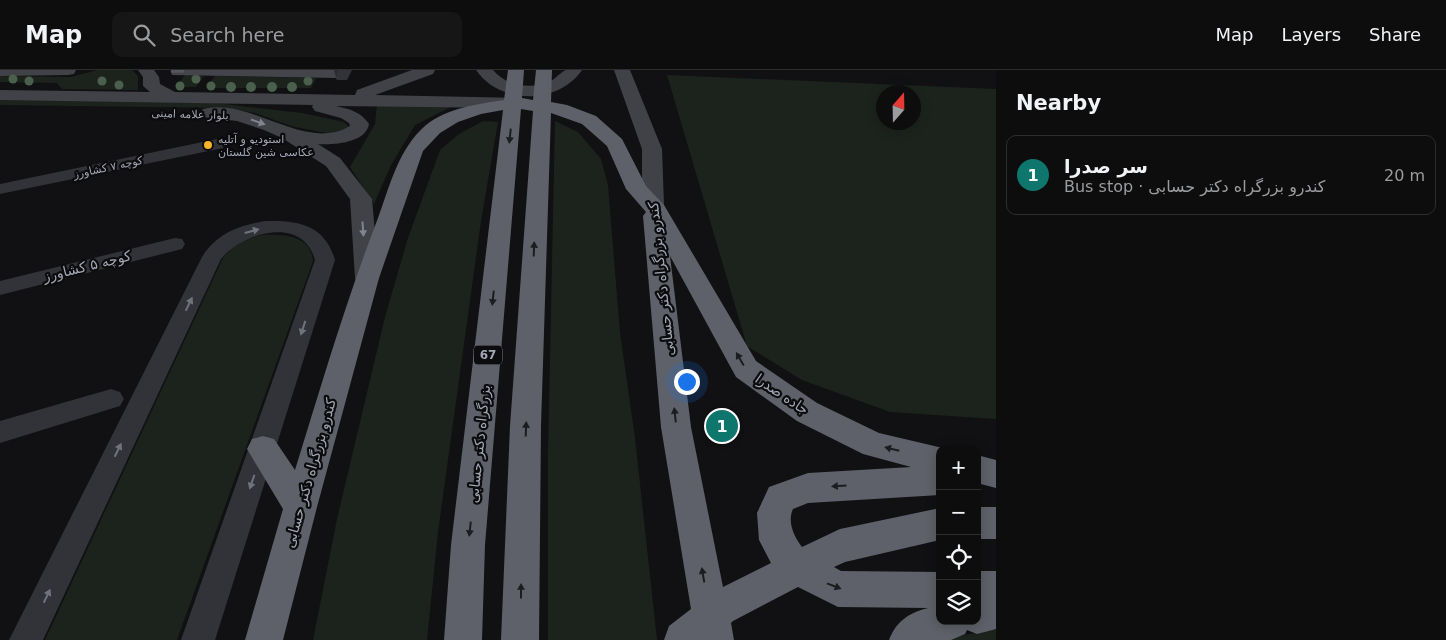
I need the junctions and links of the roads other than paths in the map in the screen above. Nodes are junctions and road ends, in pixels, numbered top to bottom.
1 (18, 70) edge
2 (68, 70) edge
3 (146, 70) edge
4 (428, 70) edge
5 (484, 70) edge
6 (516, 70) edge
7 (544, 70) edge
8 (574, 70) edge
9 (622, 70) edge
10 (0, 71) edge
11 (204, 83) dead end
12 (0, 95) edge
13 (170, 96) junction
14 (194, 97) junction
15 (275, 99) junction
16 (350, 99) junction
17 (516, 103) junction
18 (0, 112) edge
19 (289, 134) junction
20 (615, 143) joint
21 (217, 144) dead end
22 (0, 189) edge
23 (653, 205) junction
24 (175, 244) dead end
25 (367, 278) junction
26 (0, 288) edge
27 (111, 399) dead end
28 (0, 432) edge
29 (263, 449) junction
30 (936, 459) edge
31 (981, 470) edge
32 (996, 475) edge
33 (981, 477) edge
34 (936, 480) edge
35 (300, 507) junction
36 (996, 522) edge
37 (981, 523) edge
38 (936, 525) edge
39 (981, 589) edge
40 (996, 589) edge
41 (936, 590) edge
42 (996, 610) edge
43 (981, 614) edge
44 (936, 625) edge
45 (26, 640) edge
46 (198, 640) edge
47 (264, 640) edge
48 (463, 640) edge
49 (520, 640) edge
50 (683, 640) edge
51 (715, 640) edge
52 (908, 640) edge

1 - 2 main road
1 - 10 main road
3 - 13 main road
4 - 16 main road
5 - 8 main road
6 -> 48 highway, بزرگراه دکتر حسابی / 67
49 -> 7 highway
9 - 23 main road, کندرو بزرگراه دکتر حسابی
11 - 14 main road
12 - 13 main road, بلوار علامه امینی
13 - 14 main road, بلوار علامه امینی
14 - 15 main road, بلوار علامه امینی
15 - 16 main road, بلوار علامه امینی
15 - 19 main road
16 - 17 main road, بلوار علامه امینی
17 - 20 highway, کندرو بزرگراه دکتر حسابی
17 - 25 highway, کندرو بزرگراه دکتر حسابی
18 -> 19 main road, بلوار علامه امینی
19 -> 25 main road, بلوار علامه امینی
20 - 23 highway, جاده صدرا
21 - 22 street, کوچه ۷ کشاورز
30 -> 23 highway, جاده صدرا
51 -> 23 highway, کندرو بزرگراه دکتر حسابی
24 - 26 street, کوچه ۵ کشاورز
25 - 35 highway, کندرو بزرگراه دکتر حسابی
27 - 28 street
29 - 35 highway
45 -> 29 street
29 -> 46 street
31 - 32 highway
32 - 33 highway
34 -> 41 highway
35 - 47 highway, کندرو بزرگراه دکتر حسابی
36 - 37 highway
38 - 50 highway
39 - 40 highway
42 - 43 highway
44 - 52 highway

